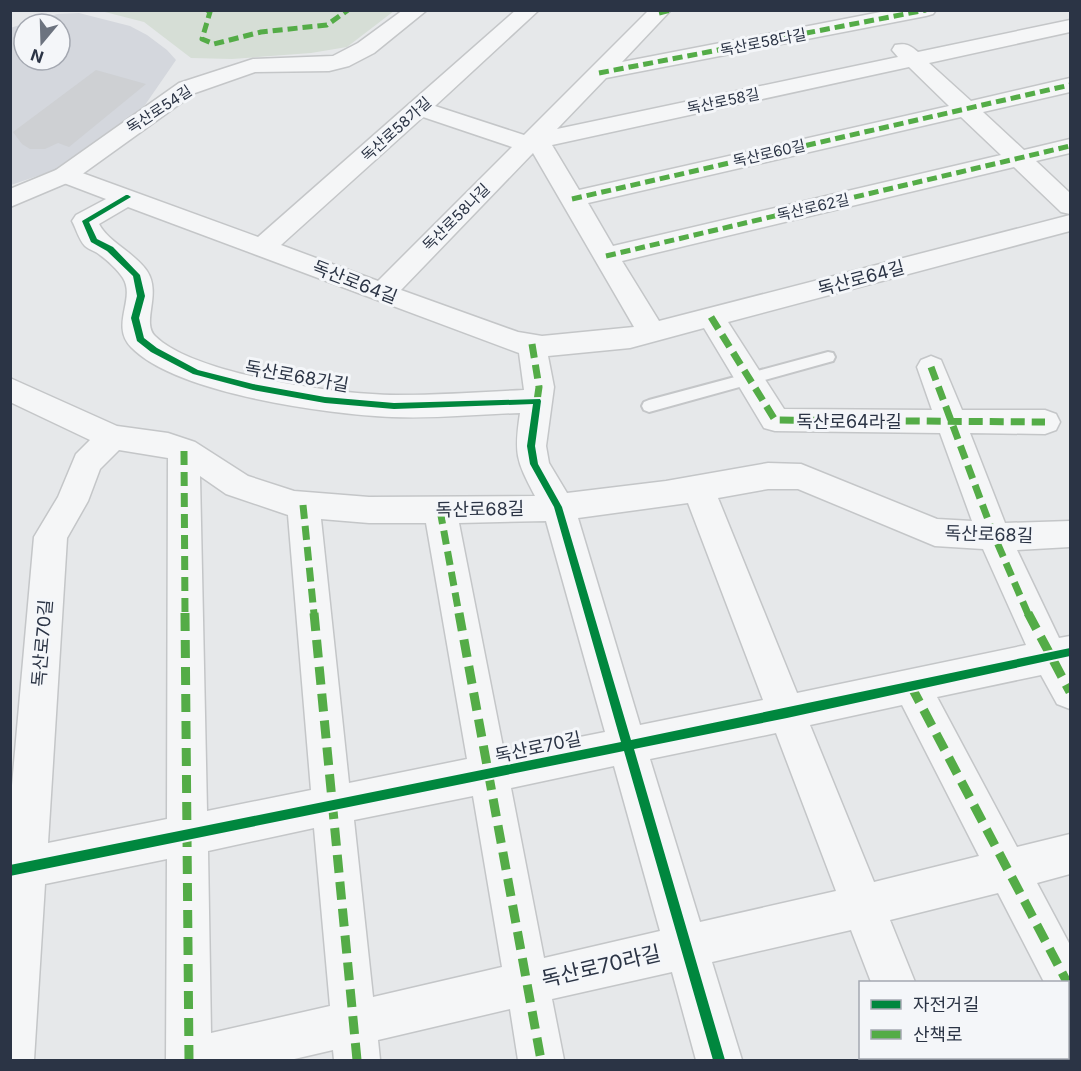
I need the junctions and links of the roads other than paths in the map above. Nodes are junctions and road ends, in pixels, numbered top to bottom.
1 (417, 10) edge
2 (530, 10) edge
3 (926, 10) edge
4 (656, 12) edge
5 (866, 16) edge
6 (1071, 26) edge
7 (914, 60) junction
8 (599, 73) junction
9 (1071, 85) edge
10 (420, 108) junction
11 (965, 108) junction
12 (531, 142) junction
13 (1071, 146) edge
14 (1019, 158) junction
15 (65, 175) junction
16 (128, 197) junction
17 (10, 199) edge
18 (572, 199) junction
19 (1071, 206) edge
20 (1071, 223) edge
21 (263, 247) junction
22 (606, 256) junction
23 (382, 293) junction
24 (711, 317) junction
25 (652, 333) junction
26 (532, 344) junction
27 (828, 357) dead end
28 (931, 367) dead end
29 (749, 378) junction
30 (10, 389) edge
31 (537, 401) junction
32 (648, 406) dead end
33 (951, 421) junction
34 (1045, 422) dead end
35 (112, 437) junction
36 (184, 451) junction
37 (698, 488) junction
38 (303, 505) junction
39 (558, 507) junction
40 (440, 510) junction
41 (1071, 534) edge
42 (993, 536) junction
43 (1060, 654) edge
44 (911, 686) junction
45 (1071, 692) edge
46 (787, 713) junction
47 (627, 746) junction
48 (489, 774) junction
49 (333, 805) junction
50 (187, 835) junction
51 (1071, 854) edge
52 (17, 869) edge
53 (1008, 870) junction
54 (863, 906) junction
55 (686, 947) junction
56 (893, 981) edge
57 (1066, 981) edge
58 (527, 983) junction
59 (356, 1042) edge
60 (11, 1060) edge
61 (189, 1060) edge
62 (194, 1060) edge
63 (541, 1060) edge
64 (719, 1060) edge

1 - 15 street, 독산로54길
2 - 10 street, 독산로58가길
3 - 5 street, 독산로58다길
4 - 8 street, 독산로58나길
5 - 7 street
5 - 8 street, 독산로58다길
6 - 7 street, 독산로58길
7 - 11 street
7 - 12 street, 독산로58길
8 - 12 street, 독산로58나길
9 - 11 street, 독산로60길
10 - 12 street
10 - 21 street, 독산로58가길
11 - 14 street
11 - 18 street, 독산로60길
12 - 18 street
12 - 23 street, 독산로58나길
13 - 14 street, 독산로62길
14 - 19 street
14 - 22 street, 독산로62길
15 - 16 street, 독산로64길
15 - 17 street, 독산로54길
16 - 21 street, 독산로64길
16 - 31 street, 독산로68가길
18 - 22 street
20 - 24 street, 독산로64길
21 - 23 street, 독산로64길
22 - 25 street
23 - 26 street, 독산로64길
24 - 25 street, 독산로64길
24 - 29 street, 독산로64라길
25 - 26 street, 독산로64길
26 - 31 street
27 - 29 lane
28 - 33 street
29 - 32 lane
29 - 33 street, 독산로64라길
30 - 35 street, 독산로68길
31 - 39 street
33 - 34 street, 독산로64라길
33 - 42 street
35 - 36 street, 독산로68길
35 - 52 street, 독산로70길
36 - 38 street, 독산로68길
36 - 50 street
37 - 39 street, 독산로68길
37 - 42 street, 독산로68길
37 - 46 street
38 - 40 street, 독산로68길
38 - 49 street
39 - 40 street, 독산로68길
39 - 47 street
40 - 48 street
41 - 42 street, 독산로68길
42 - 43 street
43 - 44 street, 독산로70길
43 - 45 street
44 - 46 street, 독산로70길
44 - 53 street
46 - 47 street, 독산로70길
46 - 54 street
47 - 48 street, 독산로70길
47 - 55 street
48 - 49 street, 독산로70길
48 - 58 street
49 - 50 street, 독산로70길
49 - 59 street
50 - 52 street, 독산로70길
50 - 61 street
51 - 53 street, 독산로70라길
52 - 60 street, 독산로70길
53 - 54 street, 독산로70라길
53 - 57 street
54 - 55 street, 독산로70라길
54 - 56 street
55 - 58 street, 독산로70라길
55 - 64 street
58 - 59 street, 독산로70라길
58 - 63 street
59 - 62 street, 독산로70라길

